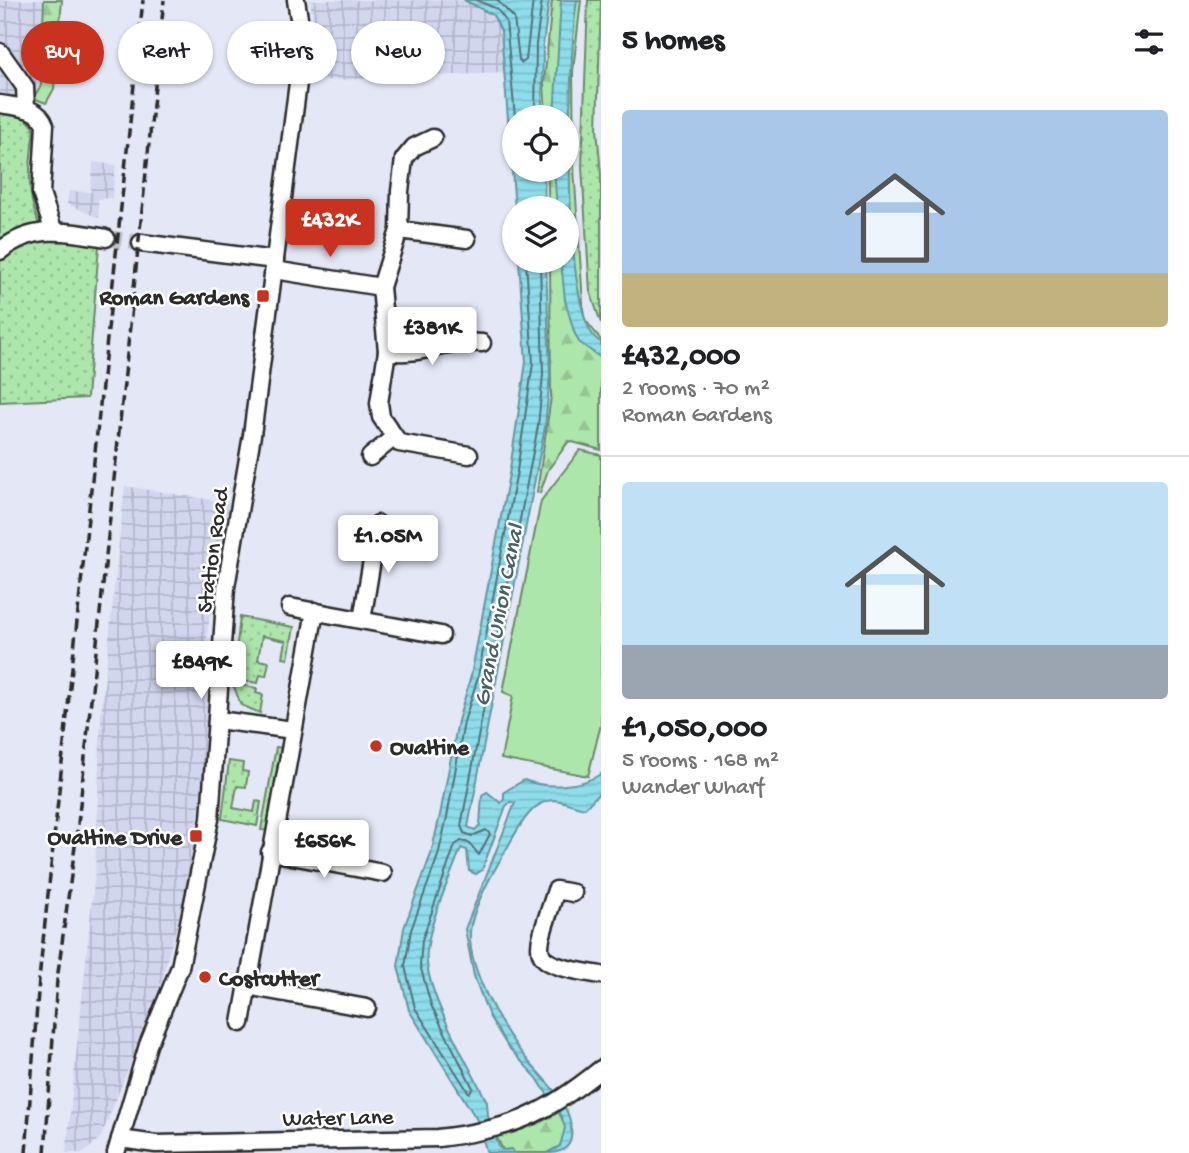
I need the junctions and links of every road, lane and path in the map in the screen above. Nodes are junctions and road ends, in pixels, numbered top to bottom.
1 (296, 0) edge
2 (0, 52) edge
3 (0, 104) edge
4 (26, 109) junction
5 (433, 138) dead end
6 (53, 229) junction
7 (399, 230) junction
8 (106, 238) tunnel mouth
9 (467, 239) dead end
10 (141, 243) tunnel mouth
11 (0, 251) edge
12 (275, 265) junction
13 (381, 287) junction
14 (482, 343) dead end
15 (387, 351) junction
16 (393, 438) junction
17 (469, 455) dead end
18 (370, 457) dead end
19 (378, 524) dead end
20 (290, 607) dead end
21 (315, 611) junction
22 (362, 620) junction
23 (442, 635) dead end
24 (218, 720) junction
25 (293, 730) junction
26 (270, 852) junction
27 (383, 873) dead end
28 (573, 893) dead end
29 (601, 975) edge
30 (247, 986) junction
31 (367, 1008) dead end
32 (241, 1023) dead end
33 (601, 1069) edge
34 (118, 1146) edge

1 - 12 street, Station Road
2 - 4 street
3 - 4 street
4 - 6 street
5 - 7 street
6 - 8 street
6 - 11 street
7 - 9 street
7 - 13 street
10 - 12 street
12 - 13 street
12 - 24 street, Station Road
13 - 15 street
14 - 15 street
15 - 16 street
16 - 17 street
16 - 18 street
19 - 22 street
20 - 21 street
21 - 22 street
21 - 25 street
22 - 23 street
24 - 25 street
24 - 34 street, Station Road
25 - 26 street
26 - 27 street
26 - 30 street
28 - 29 street
30 - 31 street
30 - 32 street
33 - 34 street, Water Lane

